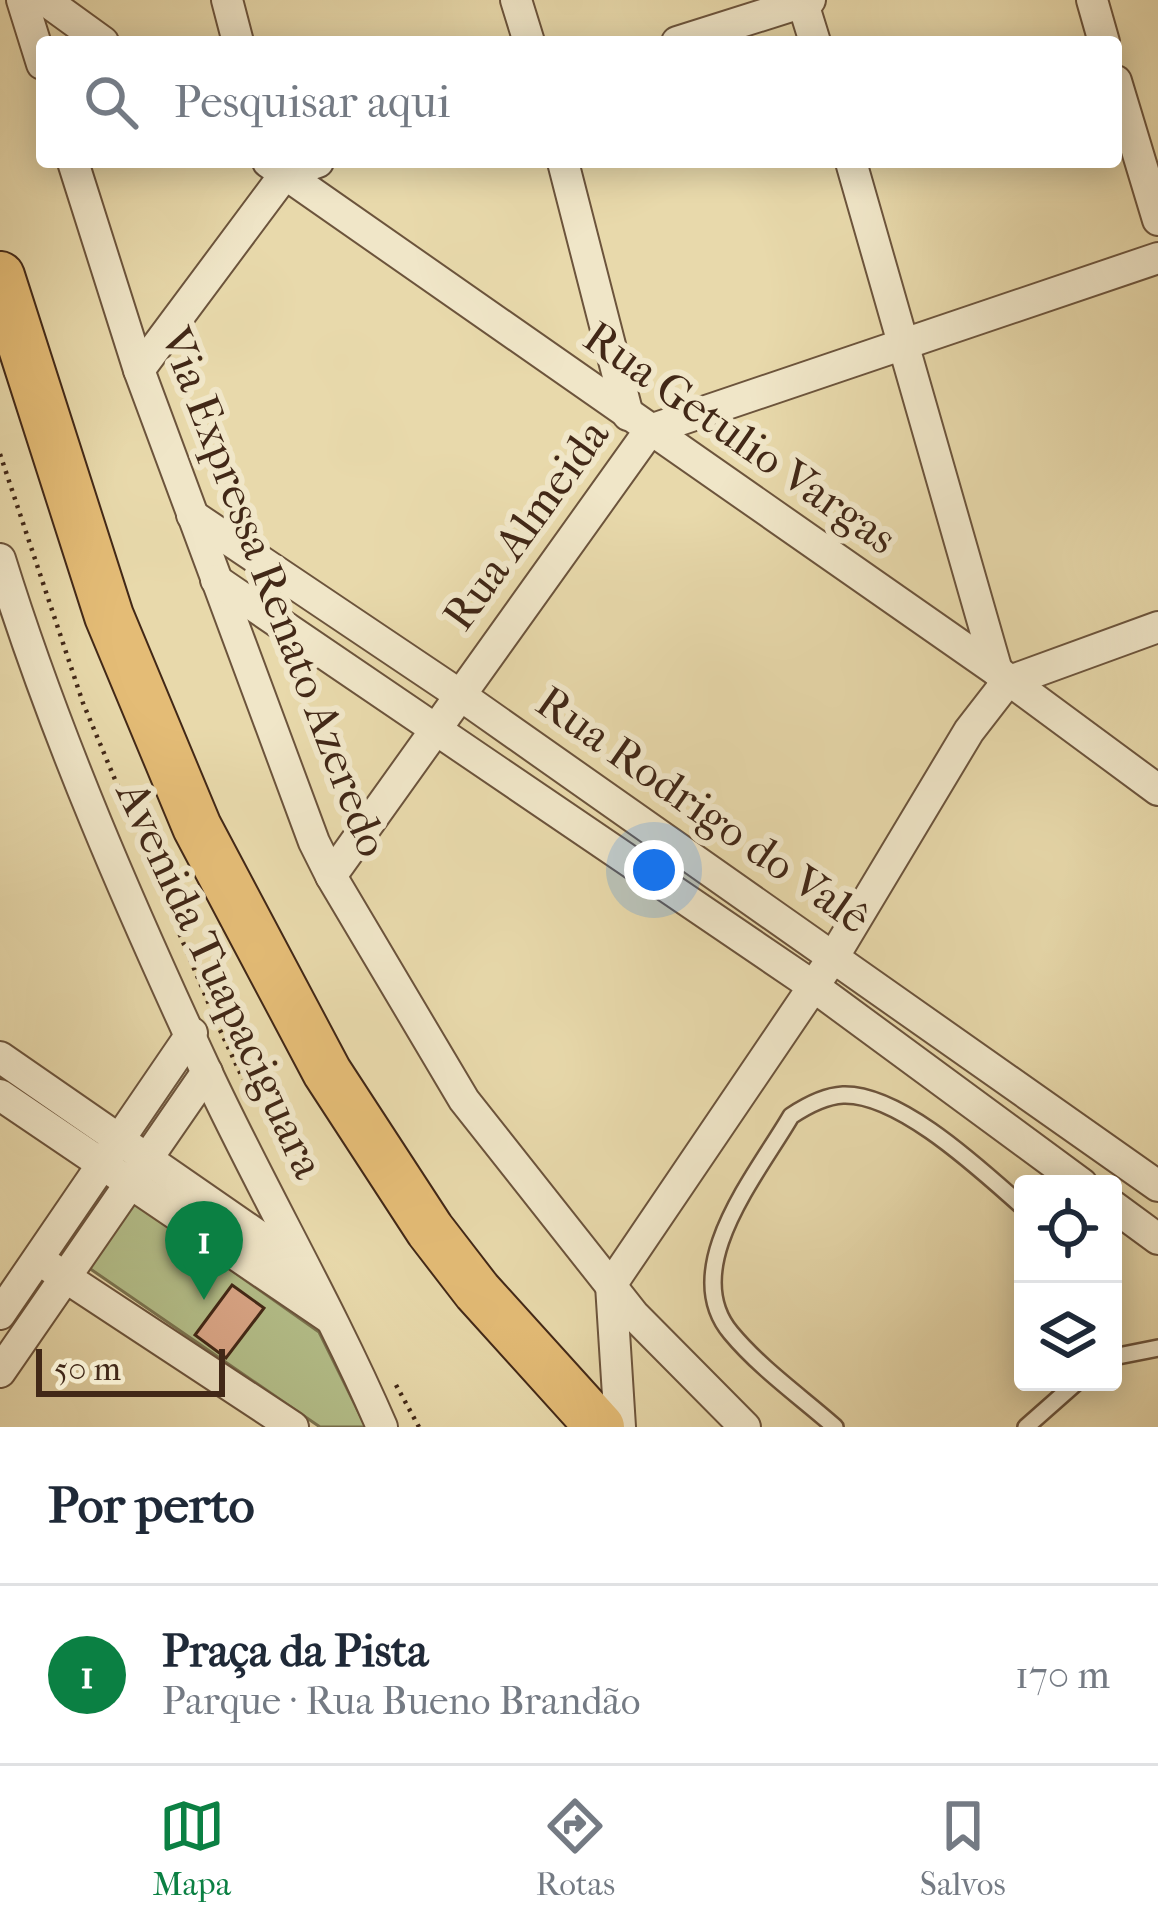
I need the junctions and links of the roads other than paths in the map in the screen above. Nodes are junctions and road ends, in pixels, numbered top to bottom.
1 (22, 0) edge
2 (45, 0) edge
3 (227, 0) edge
4 (516, 0) edge
5 (1092, 0) edge
6 (805, 1) edge
7 (95, 36) edge
8 (236, 36) edge
9 (527, 36) edge
10 (696, 36) edge
11 (814, 36) edge
12 (1102, 36) edge
13 (36, 45) edge
14 (1122, 101) edge
15 (75, 168) edge
16 (273, 168) edge
17 (277, 168) edge
18 (564, 168) edge
19 (853, 168) edge
20 (1158, 220) edge
21 (1158, 258) edge
22 (0, 276) edge
23 (906, 346) junction
24 (139, 370) junction
25 (639, 423) junction
26 (192, 515) junction
27 (0, 560) edge
28 (216, 580) junction
29 (6, 606) edge
30 (1158, 627) edge
31 (1002, 676) junction
32 (460, 695) junction
33 (437, 728) junction
34 (1158, 790) edge
35 (332, 876) junction
36 (834, 956) junction
37 (813, 986) junction
38 (192, 1034) junction
39 (0, 1058) edge
40 (207, 1072) junction
41 (0, 1095) edge
42 (112, 1153) junction
43 (139, 1172) junction
44 (1070, 1175) edge
45 (1158, 1186) edge
46 (1014, 1199) edge
47 (1122, 1213) edge
48 (1158, 1239) edge
49 (302, 1265) junction
50 (51, 1268) junction
51 (611, 1285) junction
52 (0, 1314) edge
53 (333, 1321) junction
54 (1158, 1348) edge
55 (1122, 1356) edge
56 (0, 1372) edge
57 (1067, 1391) edge
58 (292, 1427) edge
59 (382, 1427) edge
60 (600, 1427) edge
61 (620, 1427) edge
62 (745, 1427) edge
63 (835, 1427) edge
64 (1026, 1427) edge

1 - 13 street
2 - 7 street
3 - 8 street
4 - 9 street
5 - 12 street
6 - 10 street
6 - 11 street
14 - 20 street
15 - 24 street, Via Expressa Renato Azeredo
16 - 24 street
17 - 25 street, Rua Getulio Vargas
18 - 25 street
19 - 23 street
21 - 23 street, Rua Almeida
22 - 60 highway
23 - 25 street, Rua Almeida
23 - 31 street
24 - 26 street, Via Expressa Renato Azeredo
25 - 31 street, Rua Getulio Vargas
25 - 32 street, Rua Almeida
26 - 28 street, Via Expressa Renato Azeredo
26 - 32 street, Rua Rodrigo do Valê
27 - 29 street, Avenida Tuapaciguara
28 - 33 street, Rua Rodrigo do Valê
28 - 35 street, Via Expressa Renato Azeredo
29 - 38 street, Avenida Tuapaciguara
30 - 31 street
31 - 34 street, Rua Getulio Vargas
31 - 36 street
32 - 33 street, Rua Almeida
32 - 36 street, Rua Rodrigo do Valê
33 - 35 street, Rua Almeida
33 - 37 street, Rua Rodrigo do Valê
35 - 51 street, Via Expressa Renato Azeredo
36 - 37 street
36 - 45 street, Rua Rodrigo do Valê
37 - 44 street, Rua Rodrigo do Valê
37 - 51 street
38 - 40 street, Avenida Tuapaciguara
38 - 42 street
39 - 42 street
40 - 43 street
40 - 49 street, Avenida Tuapaciguara
41 - 42 street
42 - 43 street
42 - 50 street
43 - 49 street
43 - 50 street
43 - 53 street
46 - 63 lane
47 - 48 street
49 - 53 street, Avenida Tuapaciguara
50 - 52 street
50 - 56 street
50 - 58 street
51 - 61 street
51 - 62 street, Via Expressa Renato Azeredo
53 - 59 street, Avenida Tuapaciguara
54 - 55 lane
57 - 64 lane

